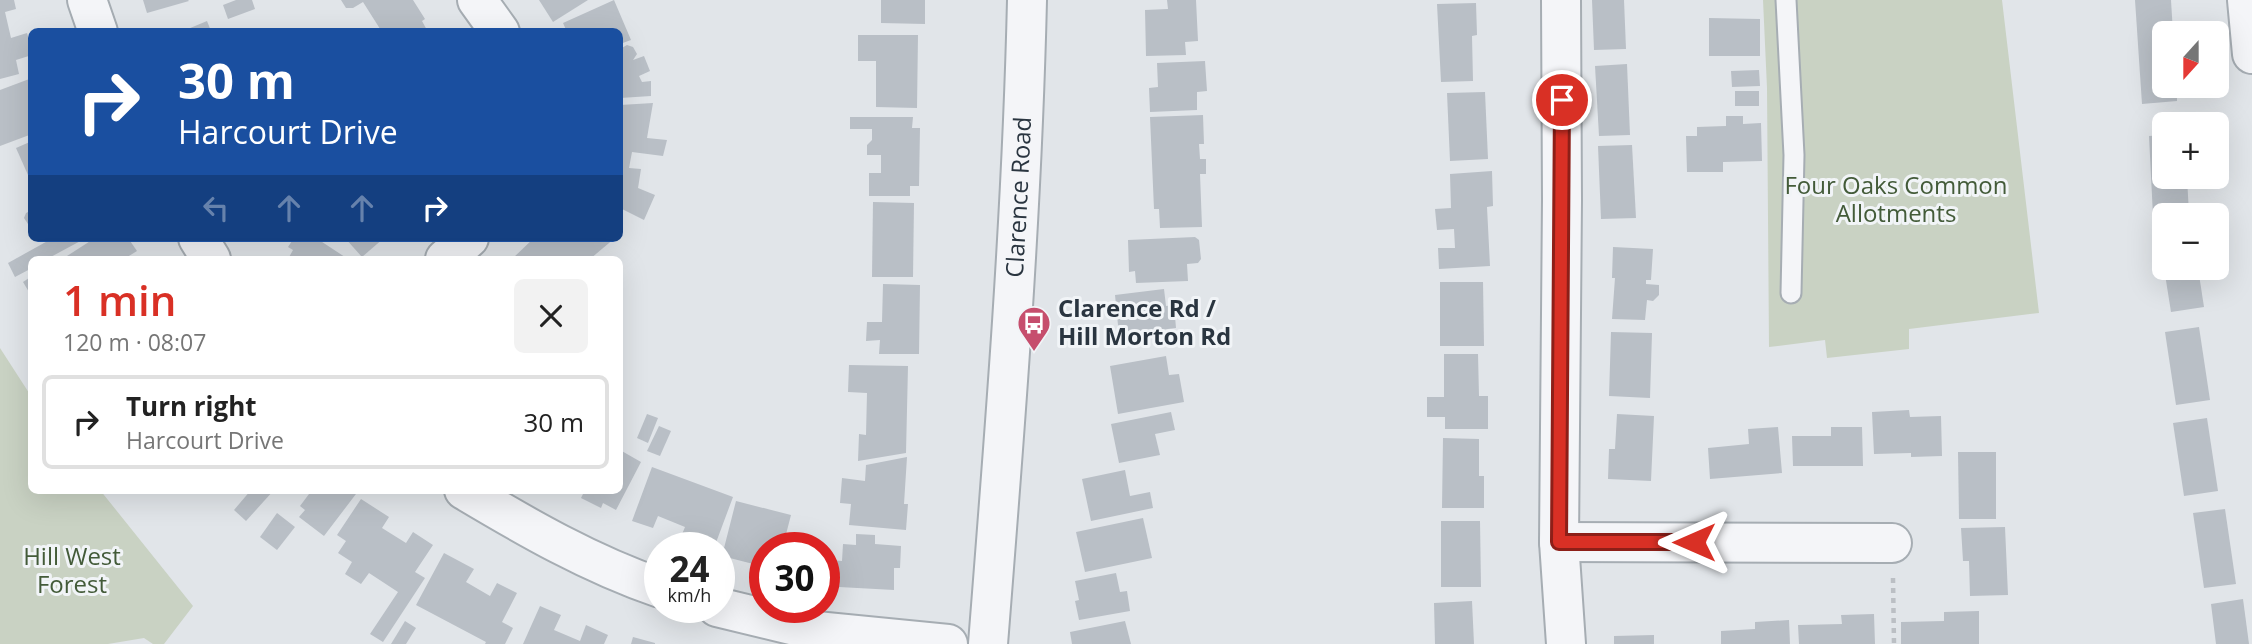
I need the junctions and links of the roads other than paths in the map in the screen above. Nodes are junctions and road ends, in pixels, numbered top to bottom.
1 (87, 0) edge
2 (477, 0) edge
3 (1027, 0) edge
4 (1561, 0) edge
5 (1786, 0) edge
6 (2247, 0) edge
7 (98, 28) edge
8 (496, 28) edge
9 (2252, 54) edge
10 (464, 242) edge
11 (448, 256) edge
12 (1791, 293) dead end
13 (471, 494) edge
14 (1559, 542) junction
15 (1892, 543) road end
16 (644, 583) edge
17 (735, 611) edge
18 (948, 644) edge
19 (988, 644) edge
20 (1566, 644) edge

1 - 7 street
2 - 8 street
3 - 19 street, Clarence Road
4 - 14 street
5 - 12 lane
6 - 9 street
10 - 11 street
13 - 16 street
14 - 15 street
14 - 20 street
17 - 18 street

